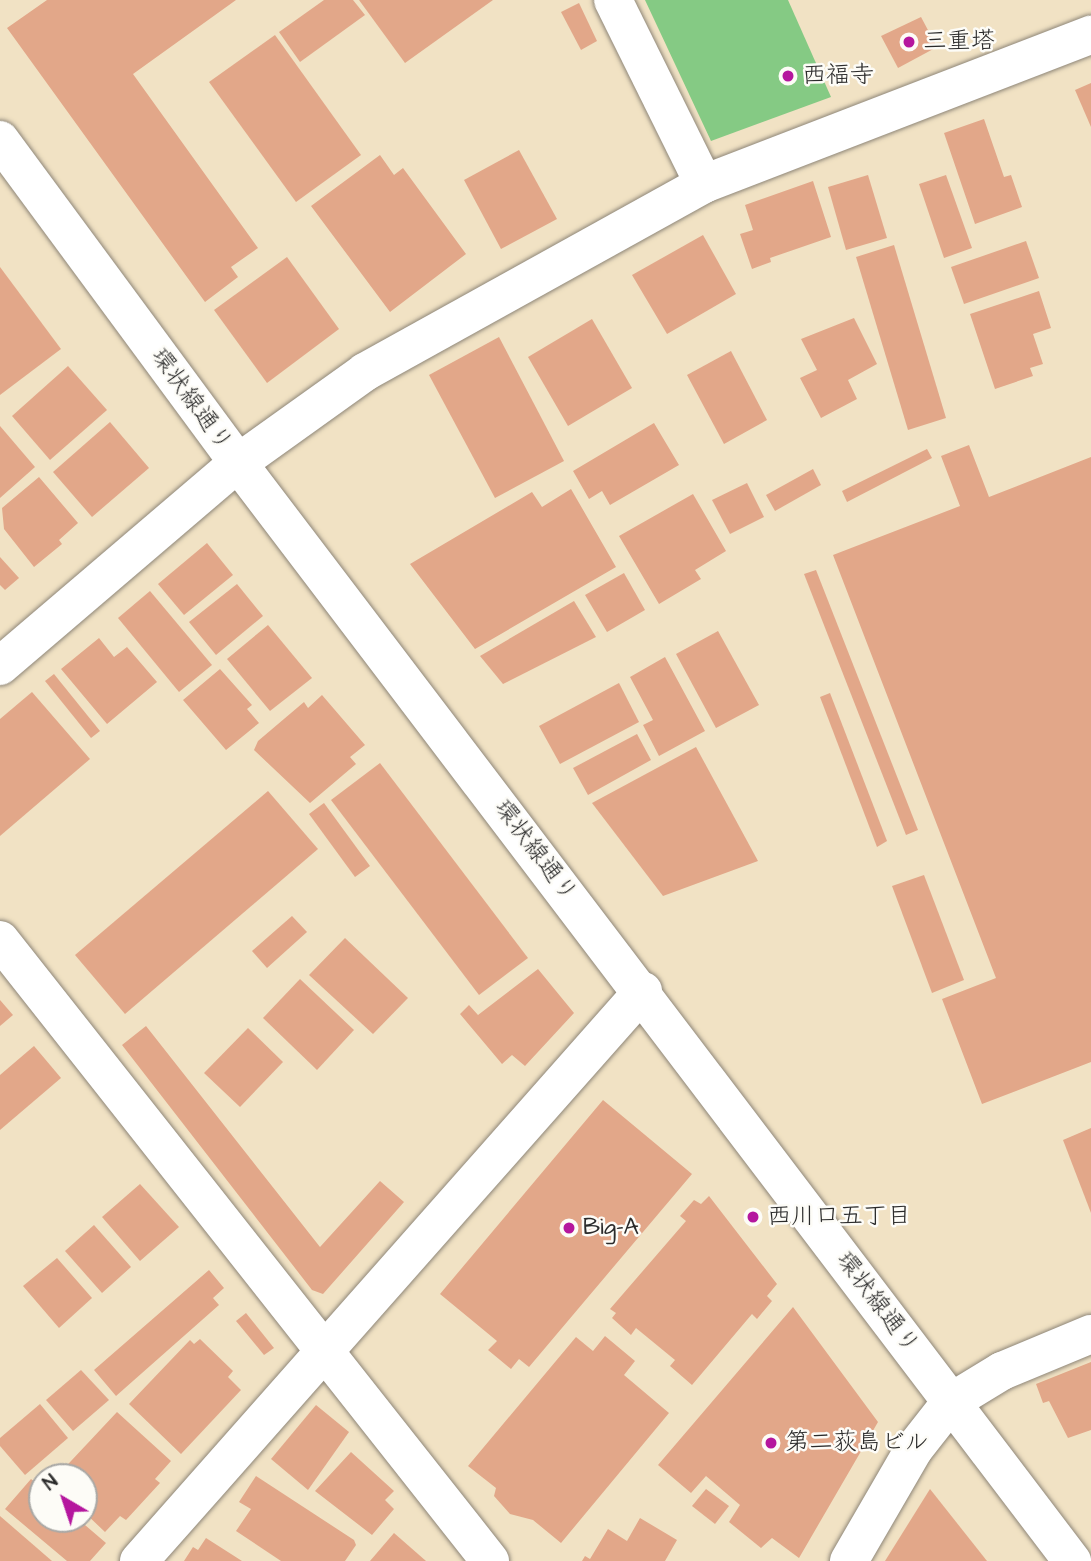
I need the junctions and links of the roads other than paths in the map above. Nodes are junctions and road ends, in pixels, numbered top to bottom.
1 (613, 0) edge
2 (1091, 35) edge
3 (0, 140) edge
4 (704, 184) junction
5 (238, 463) junction
6 (0, 666) edge
7 (0, 940) edge
8 (643, 991) junction
9 (1091, 1334) edge
10 (323, 1351) junction
11 (951, 1402) junction
12 (139, 1561) edge
13 (490, 1561) edge
14 (849, 1561) edge
15 (1072, 1561) edge

1 - 4 street
2 - 4 street
3 - 5 street, 環状線通り
4 - 5 street
5 - 6 street
5 - 8 street, 環状線通り
7 - 10 street
8 - 10 street
8 - 11 street, 環状線通り
9 - 11 street
10 - 12 street
10 - 13 street
11 - 14 street
11 - 15 street, 環状線通り

